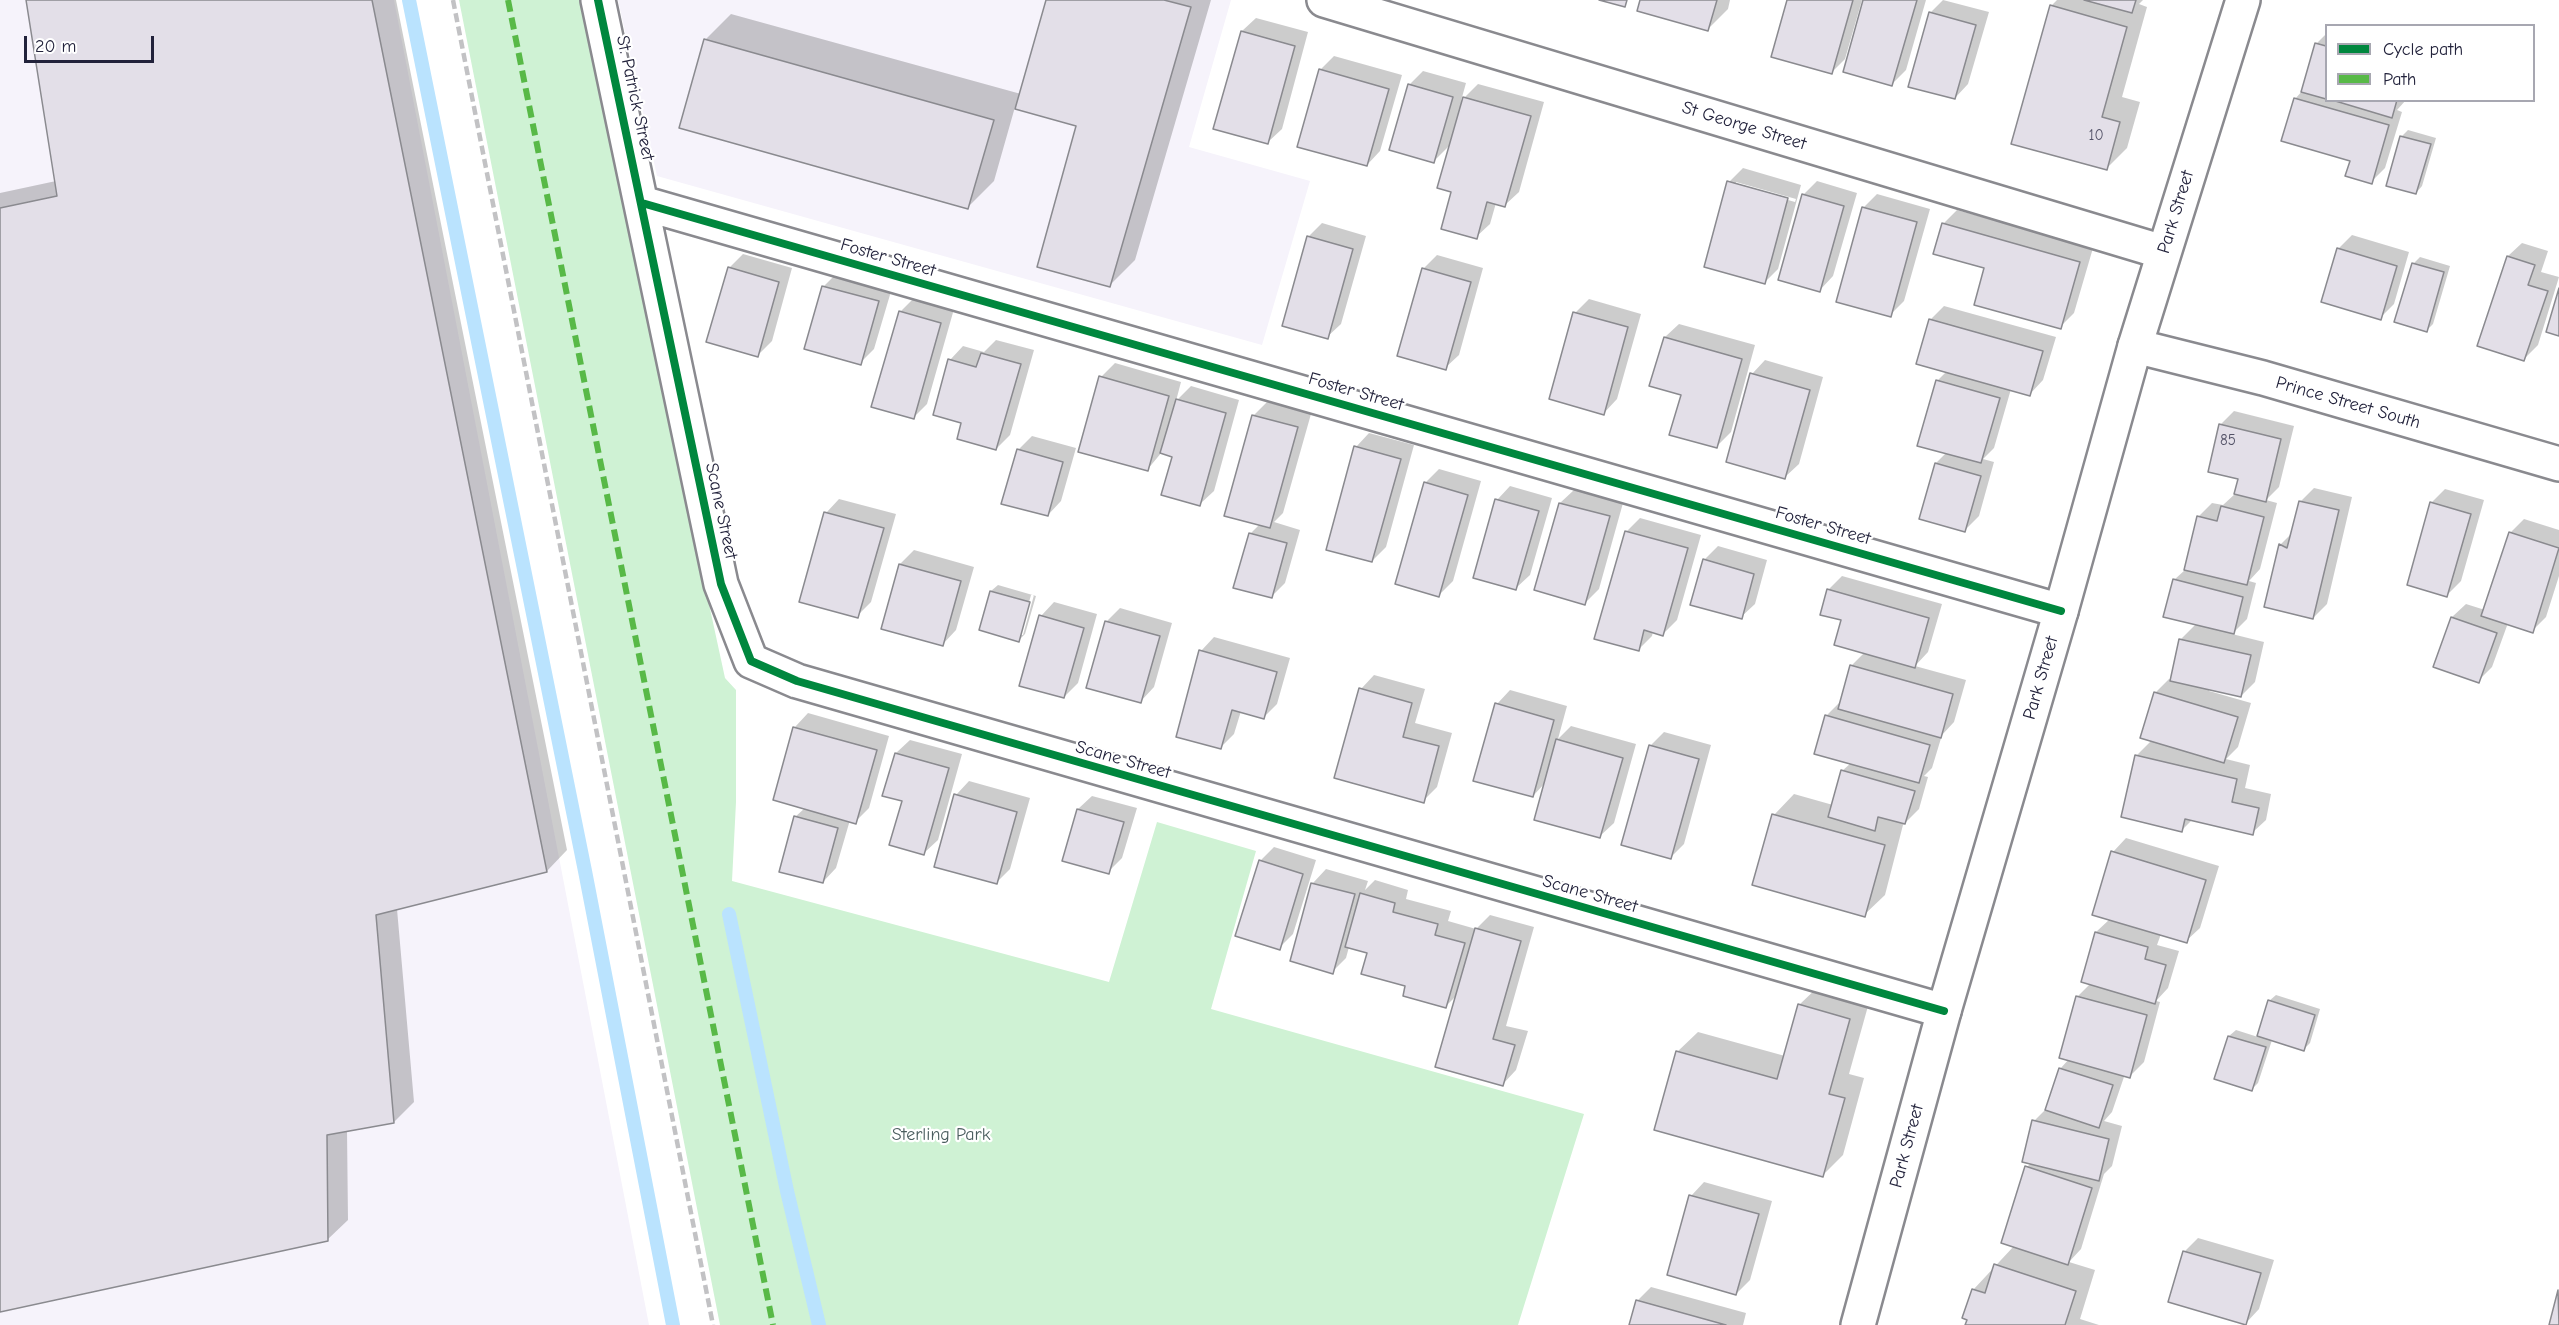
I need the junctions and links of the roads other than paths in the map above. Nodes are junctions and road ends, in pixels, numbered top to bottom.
1 (598, 0) edge
2 (1324, 0) edge
3 (2243, 0) edge
4 (642, 203) junction
5 (2163, 252) junction
6 (2135, 346) junction
7 (2559, 464) edge
8 (2061, 610) junction
9 (1944, 1011) junction
10 (1858, 1325) edge

1 - 4 street, St. Patrick Street
2 - 5 street, St George Street
3 - 5 street, Park Street
4 - 8 street, Foster Street
4 - 9 street, Scane Street
5 - 6 street, Park Street
6 - 7 street, Prince Street South
6 - 8 street, Park Street
8 - 9 street, Park Street
9 - 10 street, Park Street

